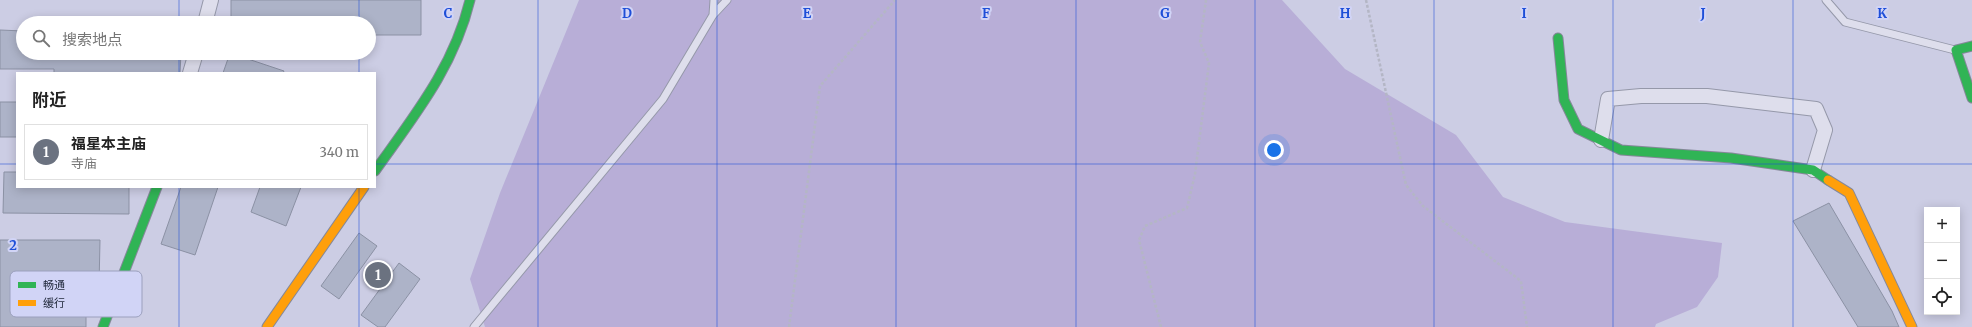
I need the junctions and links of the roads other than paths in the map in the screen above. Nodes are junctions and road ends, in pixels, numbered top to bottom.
1 (211, 0) edge
2 (470, 0) edge
3 (714, 0) edge
4 (728, 0) edge
5 (1826, 0) edge
6 (713, 15) junction
7 (207, 16) edge
8 (1558, 38) dead end
9 (1972, 46) edge
10 (1956, 50) junction
11 (194, 60) edge
12 (190, 72) edge
13 (1972, 98) edge
14 (1601, 140) junction
15 (376, 170) edge
16 (1813, 170) junction
17 (157, 188) edge
18 (363, 188) edge
19 (125, 271) edge
20 (107, 317) edge
21 (103, 327) edge
22 (267, 327) edge
23 (474, 327) edge
24 (1912, 327) edge

1 - 7 street
2 - 15 street
3 - 6 lane
4 - 6 lane
5 - 10 lane
6 - 23 lane
8 - 14 street
9 - 10 street
10 - 13 street
11 - 12 street
14 - 16 street
14 - 16 street
16 - 24 street
17 - 19 street
18 - 22 street
20 - 21 street

